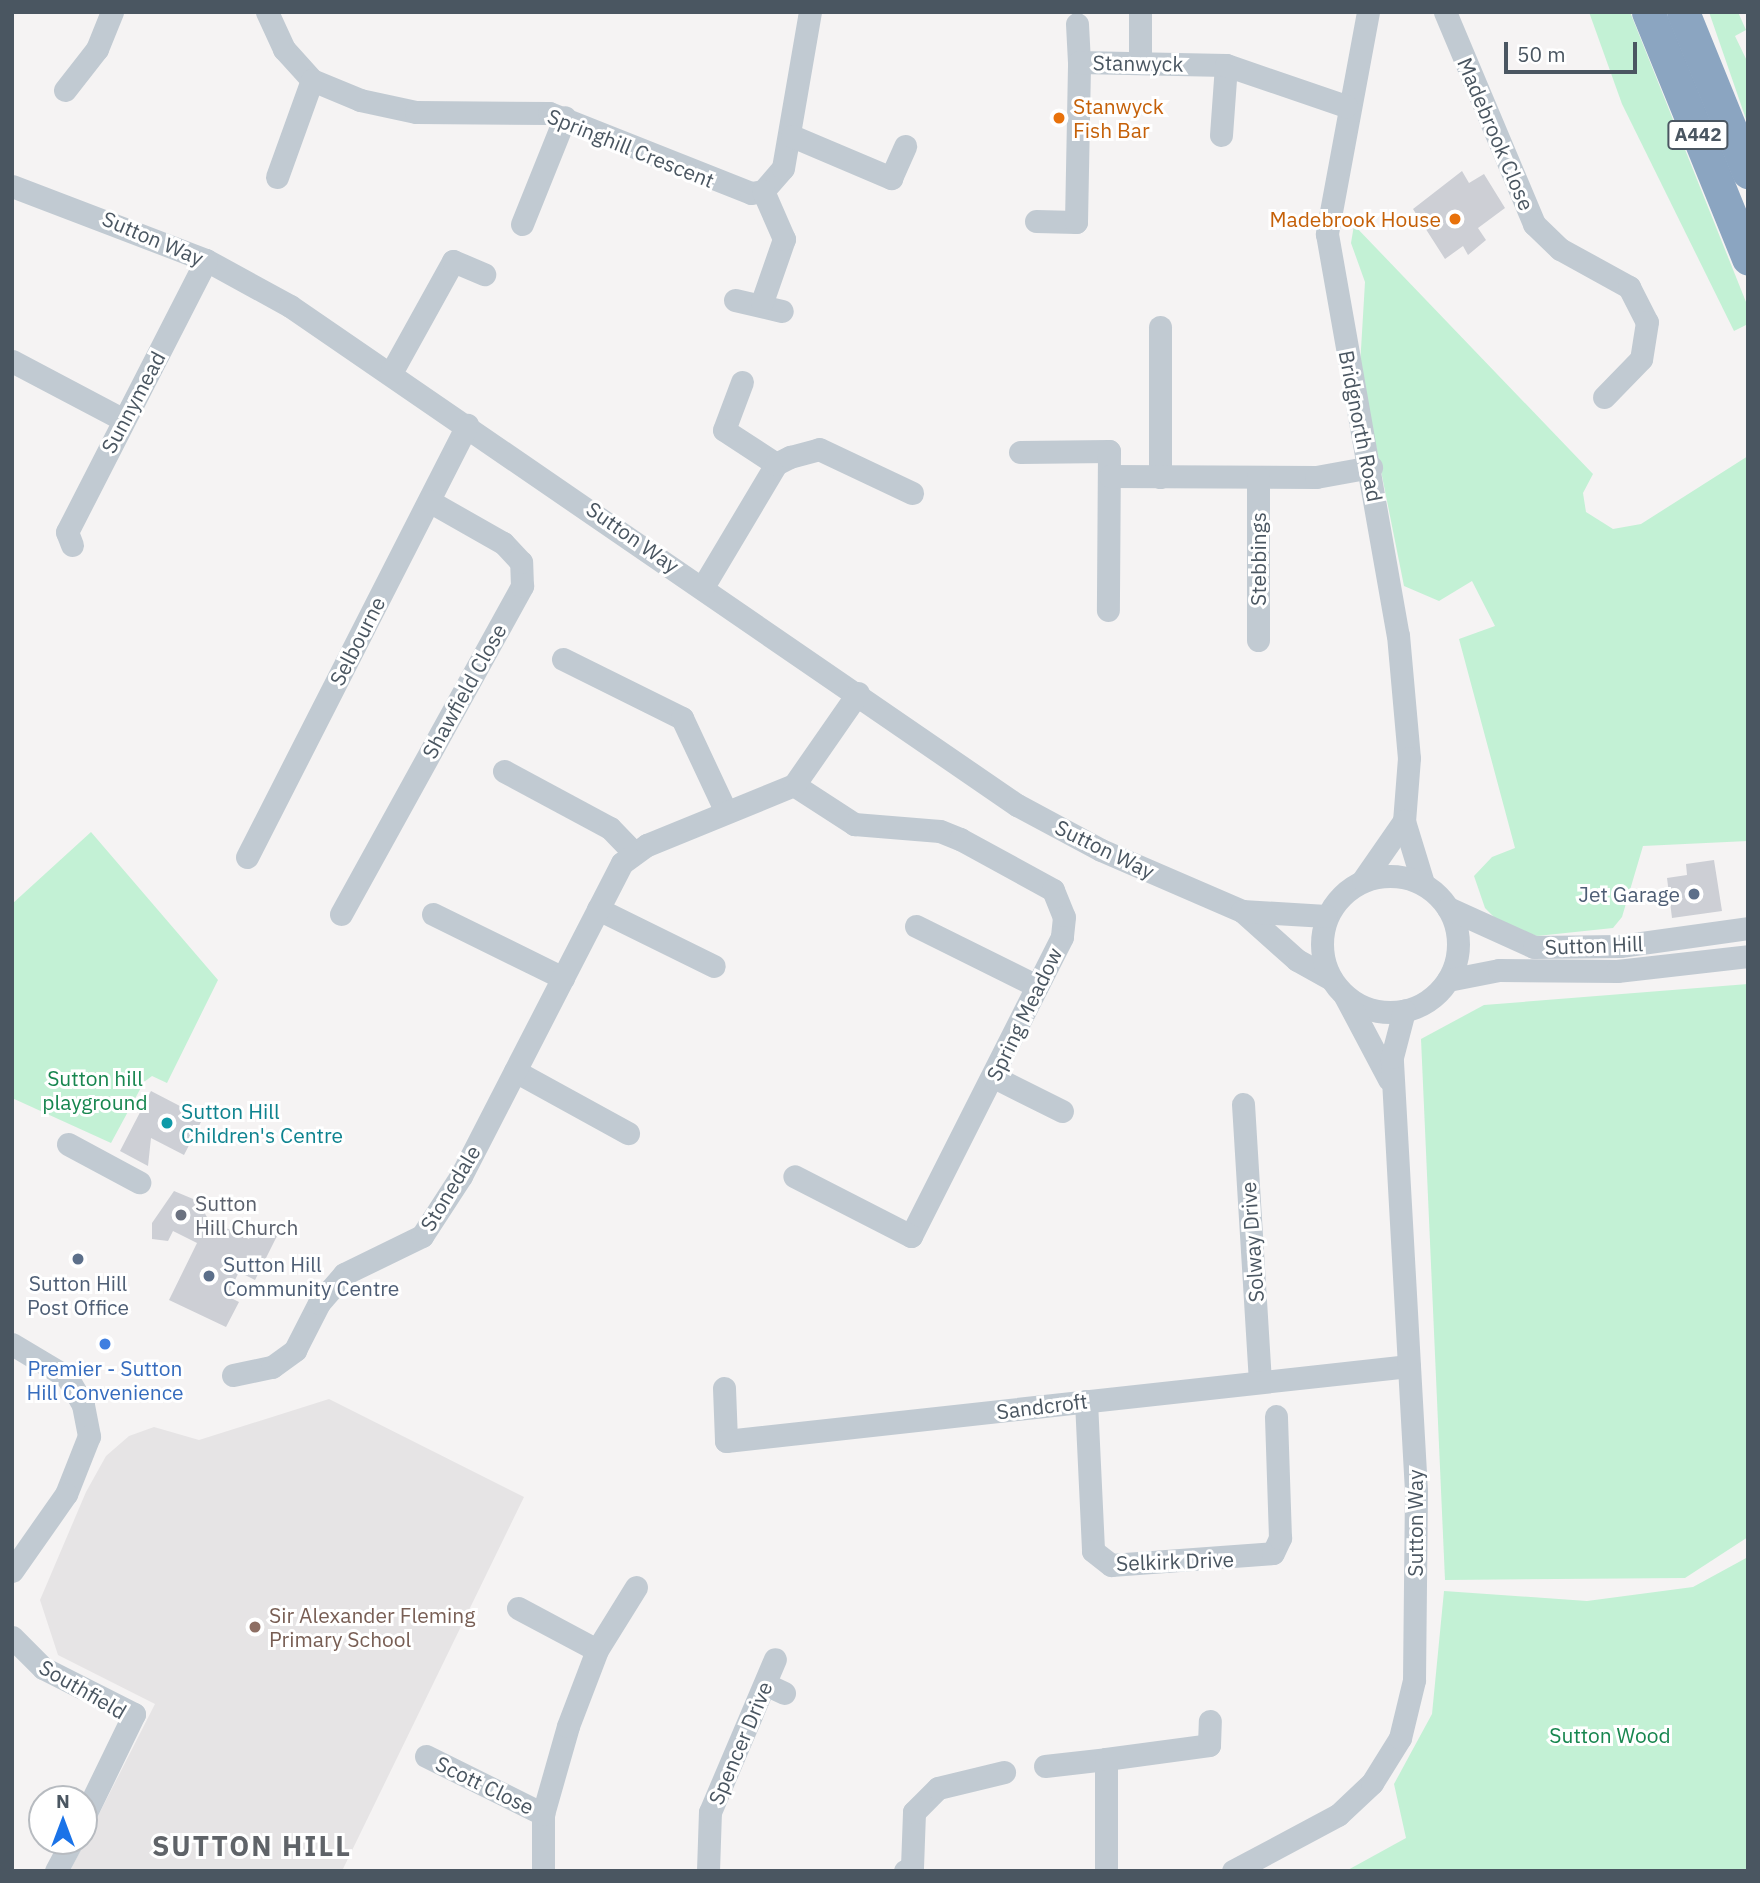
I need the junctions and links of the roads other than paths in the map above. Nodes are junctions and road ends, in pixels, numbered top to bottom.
1 (112, 12) edge
2 (267, 12) edge
3 (1140, 12) edge
4 (1368, 12) edge
5 (1445, 12) edge
6 (1648, 12) edge
7 (1683, 12) edge
8 (802, 14) edge
9 (1077, 24) dead end
10 (1079, 62) junction
11 (1140, 63) junction
12 (1226, 65) junction
13 (312, 80) junction
14 (65, 90) dead end
15 (1346, 106) junction
16 (565, 117) junction
17 (1221, 135) dead end
18 (792, 136) junction
19 (905, 146) dead end
20 (1748, 172) edge
21 (277, 177) dead end
22 (12, 186) edge
23 (763, 191) junction
24 (1037, 221) dead end
25 (522, 224) dead end
26 (1748, 258) edge
27 (206, 260) junction
28 (484, 274) dead end
29 (735, 300) dead end
30 (1160, 327) dead end
31 (12, 361) edge
32 (391, 373) junction
33 (742, 382) dead end
34 (1604, 397) dead end
35 (122, 419) junction
36 (467, 425) junction
37 (1020, 452) dead end
38 (776, 464) junction
39 (1371, 467) junction
40 (1110, 476) junction
41 (1160, 477) junction
42 (1258, 477) junction
43 (912, 493) dead end
44 (429, 501) junction
45 (72, 545) dead end
46 (704, 585) junction
47 (1108, 610) dead end
48 (1258, 640) dead end
49 (564, 659) dead end
50 (858, 693) junction
51 (504, 771) dead end
52 (794, 785) junction
53 (726, 812) junction
54 (1407, 832) junction
55 (633, 852) junction
56 (247, 857) dead end
57 (1363, 880) junction
58 (1423, 883) junction
59 (1448, 908) junction
60 (598, 909) junction
61 (1242, 911) junction
62 (341, 914) dead end
63 (433, 914) dead end
64 (1326, 916) junction
65 (916, 926) dead end
66 (1748, 928) edge
67 (1748, 956) edge
68 (714, 967) dead end
69 (563, 978) junction
70 (1448, 980) junction
71 (1037, 986) junction
72 (1338, 988) junction
73 (1404, 1011) junction
74 (514, 1071) junction
75 (994, 1077) junction
76 (1393, 1088) junction
77 (1243, 1104) dead end
78 (1062, 1111) dead end
79 (628, 1133) dead end
80 (68, 1144) dead end
81 (794, 1176) dead end
82 (139, 1182) dead end
83 (12, 1344) edge
84 (1409, 1366) junction
85 (233, 1375) dead end
86 (1260, 1380) junction
87 (724, 1388) dead end
88 (1086, 1401) junction
89 (1276, 1416) dead end
90 (12, 1571) edge
91 (636, 1587) dead end
92 (518, 1608) dead end
93 (13, 1641) edge
94 (597, 1650) junction
95 (775, 1659) dead end
96 (1210, 1721) dead end
97 (426, 1756) dead end
98 (1107, 1759) junction
99 (1045, 1766) dead end
100 (1004, 1772) dead end
101 (98, 1787) edge
102 (543, 1814) junction
103 (65, 1855) edge
104 (910, 1869) edge
105 (56, 1871) edge
106 (543, 1871) edge
107 (709, 1871) edge
108 (1106, 1871) edge
109 (1233, 1871) edge

1 - 14 street
2 - 13 street
3 - 11 street
4 - 15 street, Bridgnorth Road
5 - 34 street, Madebrook Close
6 - 26 highway, A442
7 - 20 highway, A442
8 - 18 street
9 - 10 street
10 - 11 street, Stanwyck
10 - 24 street, Stanwyck
11 - 12 street, Stanwyck
12 - 15 street, Stanwyck
12 - 17 street
13 - 16 street, Springhill Crescent
13 - 21 street
15 - 39 street, Bridgnorth Road
16 - 23 street, Springhill Crescent
16 - 25 street
18 - 19 street
18 - 23 street
22 - 27 street, Sutton Way
23 - 29 street
27 - 32 street, Sutton Way
27 - 35 street, Sunnymead
28 - 32 street
30 - 41 street
31 - 35 street
32 - 36 street, Sutton Way
33 - 38 street
35 - 45 street, Sunnymead
36 - 44 street, Selbourne
36 - 46 street, Sutton Way
37 - 40 street
38 - 43 street
38 - 46 street
39 - 42 street
39 - 54 street, Bridgnorth Road
40 - 41 street
40 - 47 street
41 - 42 street
42 - 48 street, Stebbings
44 - 56 street, Selbourne
44 - 62 street, Shawfield Close
46 - 50 street, Sutton Way
49 - 53 street
50 - 52 street
50 - 61 street, Sutton Way
51 - 55 street
52 - 53 street
52 - 71 street, Spring Meadow
53 - 55 street
54 - 57 street
54 - 58 street
55 - 60 street, Stonedale
57 - 58 street
57 - 64 street
58 - 59 street
59 - 66 street, Sutton Hill
59 - 70 street
60 - 68 street
60 - 69 street, Stonedale
61 - 64 street, Sutton Way
61 - 72 street, Sutton Way
63 - 69 street
64 - 72 street
65 - 71 street
67 - 70 street, Sutton Hill
69 - 74 street, Stonedale
70 - 73 street
71 - 75 street, Spring Meadow
72 - 73 street
72 - 76 street, Sutton Way
73 - 76 street, Sutton Way
74 - 79 street
74 - 85 street, Stonedale
75 - 78 street
75 - 81 street, Spring Meadow
76 - 84 street, Sutton Way
77 - 86 street, Solway Drive
80 - 82 street
83 - 90 street
84 - 86 street, Sandcroft
84 - 109 street, Sutton Way
86 - 88 street, Sandcroft
87 - 88 street, Sandcroft
88 - 89 street, Selkirk Drive
91 - 94 street
92 - 94 street
93 - 101 street, Southfield
94 - 102 street
95 - 107 street, Spencer Drive
96 - 98 street
97 - 102 street, Scott Close
98 - 99 street
98 - 108 street
100 - 104 street
102 - 106 street
103 - 105 street

